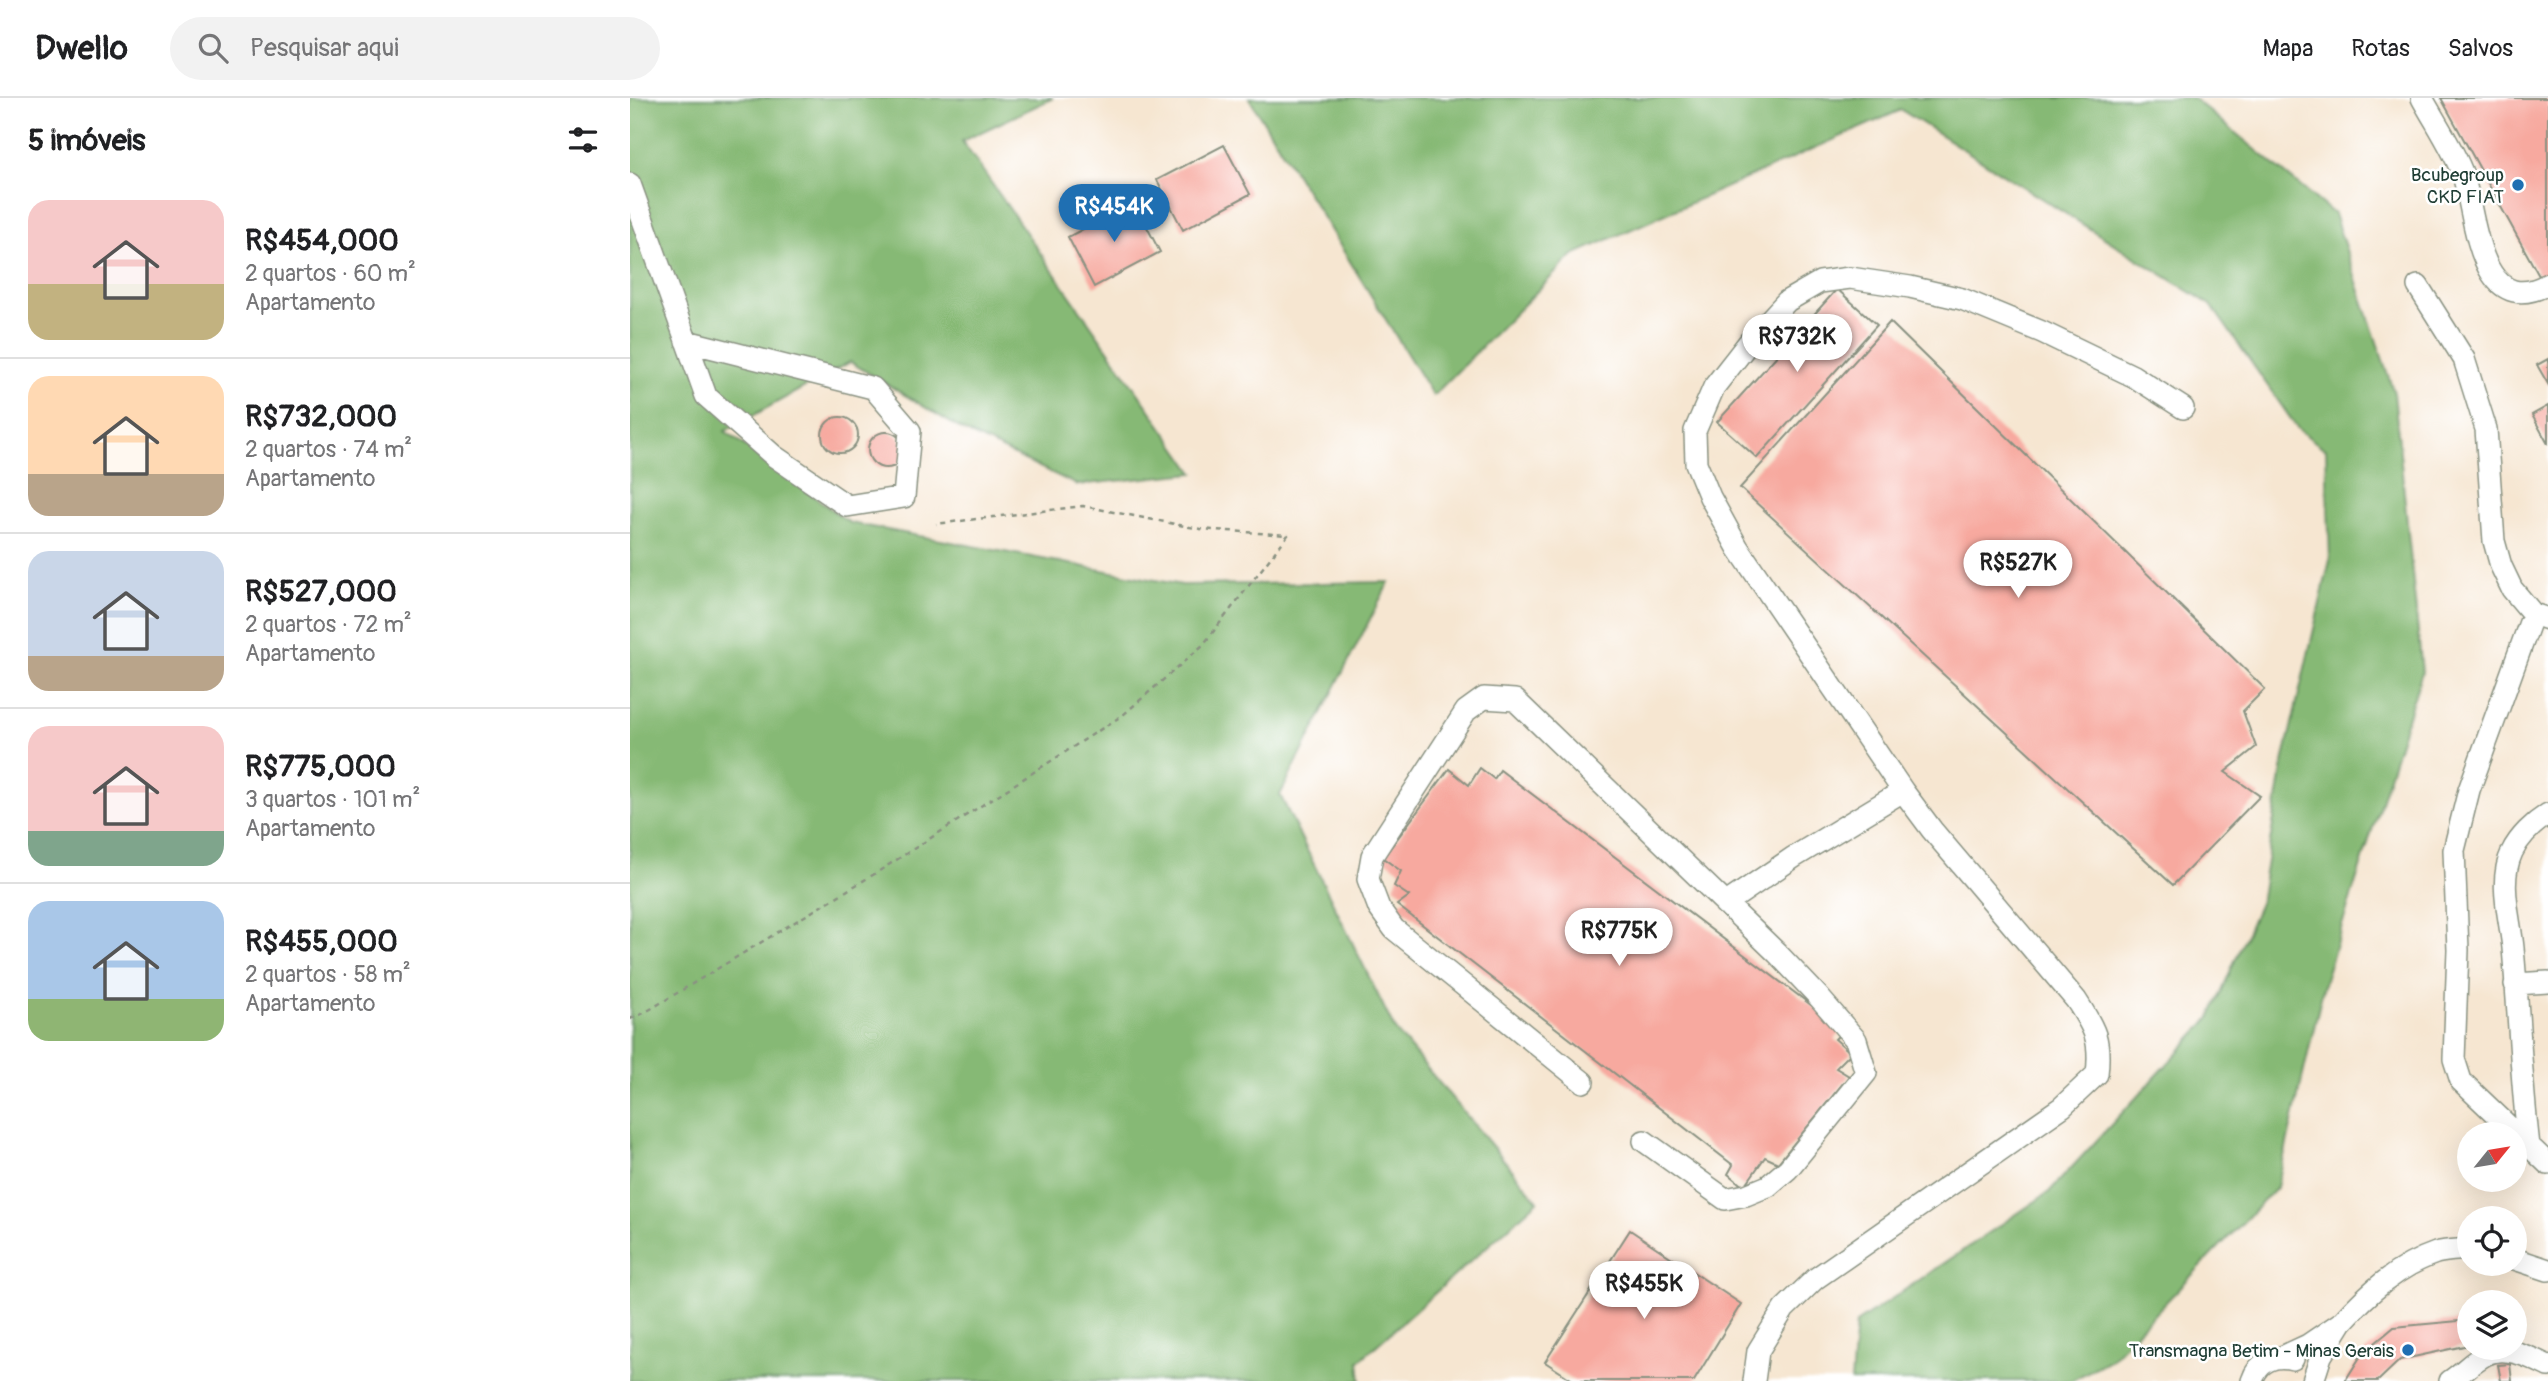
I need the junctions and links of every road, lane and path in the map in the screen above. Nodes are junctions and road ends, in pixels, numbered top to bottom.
1 (2422, 98) edge
2 (630, 184) edge
3 (2548, 284) edge
4 (2418, 286) dead end
5 (686, 341) junction
6 (2183, 408) dead end
7 (936, 524) dead end
8 (2541, 616) edge
9 (1903, 791) junction
10 (2548, 814) edge
11 (1725, 904) junction
12 (2548, 982) edge
13 (2515, 984) junction
14 (630, 1019) edge
15 (1584, 1082) dead end
16 (1644, 1141) dead end
17 (2529, 1146) junction
18 (2548, 1164) edge
19 (2457, 1250) edge
20 (2527, 1263) edge
21 (2548, 1270) edge
22 (2342, 1322) junction
23 (2282, 1357) junction
24 (2548, 1366) edge
25 (2249, 1377) edge
26 (1754, 1381) edge
27 (2313, 1381) edge
28 (2450, 1381) edge

1 - 3 lane
2 - 5 lane
4 - 8 lane
5 - 5 lane
6 - 9 lane
7 - 14 path
8 - 17 lane
9 - 11 lane
9 - 26 lane
10 - 13 lane
11 - 15 lane
11 - 16 lane
12 - 13 lane
13 - 17 lane
17 - 18 lane
19 - 22 lane
20 - 21 lane
22 - 23 lane
22 - 27 lane
23 - 25 lane
23 - 27 lane
24 - 28 lane

